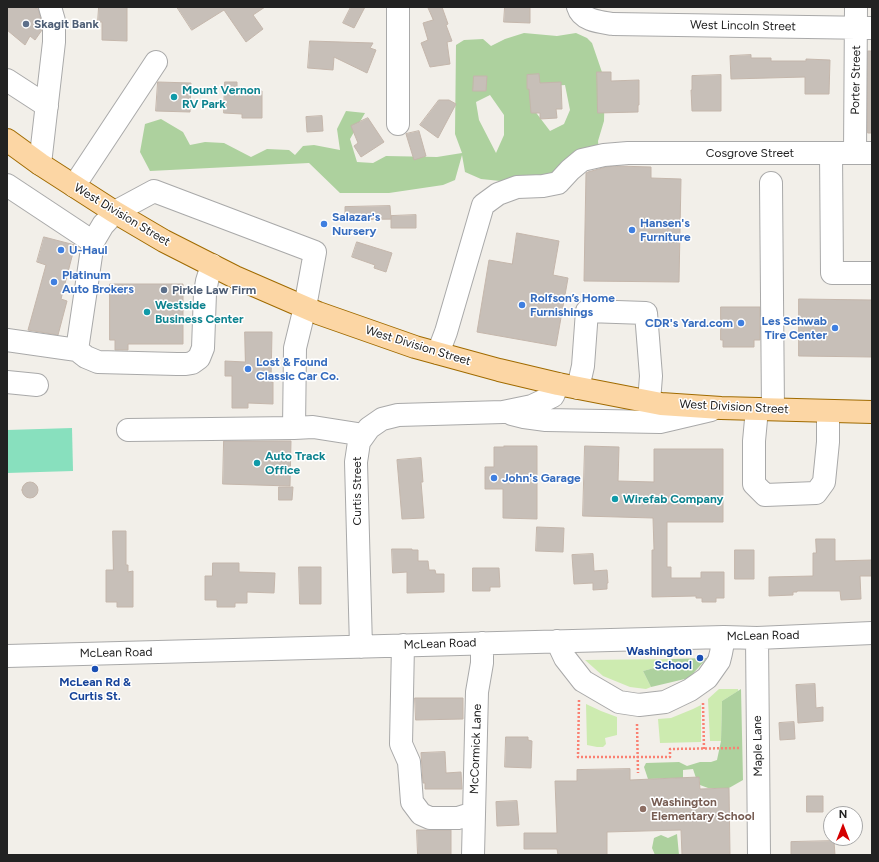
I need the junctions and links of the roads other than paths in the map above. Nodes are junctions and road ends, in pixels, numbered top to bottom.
1 (50, 7) edge
2 (398, 7) edge
3 (578, 7) edge
4 (862, 21) edge
5 (156, 62) dead end
6 (7, 80) edge
7 (47, 106) junction
8 (398, 124) dead end
9 (7, 140) edge
10 (832, 153) junction
11 (863, 153) edge
12 (40, 164) junction
13 (771, 183) dead end
14 (7, 185) edge
15 (74, 186) junction
16 (115, 212) junction
17 (93, 242) junction
18 (212, 265) junction
19 (872, 273) edge
20 (305, 307) junction
21 (7, 340) edge
22 (76, 350) junction
23 (438, 353) junction
24 (7, 382) edge
25 (37, 385) dead end
26 (568, 386) junction
27 (649, 402) junction
28 (721, 408) junction
29 (765, 409) junction
30 (828, 411) junction
31 (503, 412) junction
32 (872, 412) edge
33 (294, 428) junction
34 (128, 430) dead end
35 (364, 435) junction
36 (872, 633) edge
37 (724, 637) junction
38 (757, 638) junction
39 (557, 641) junction
40 (482, 642) junction
41 (403, 645) junction
42 (361, 647) junction
43 (7, 656) edge
44 (474, 813) junction
45 (473, 855) edge
46 (759, 855) edge

1 - 7 street
2 - 8 street
3 - 4 street, West Lincoln Street
4 - 11 street, Porter Street
5 - 15 street
6 - 7 street
7 - 12 street
9 - 12 main road, West Division Street
10 - 11 street, Cosgrove Street
10 - 19 street
10 - 23 street, Cosgrove Street
12 - 15 main road, West Division Street
13 - 29 street
14 - 17 street
15 - 16 main road, West Division Street
16 - 17 street
16 - 18 main road, West Division Street
16 - 20 street
17 - 22 street
18 - 20 main road, West Division Street
18 - 22 street
20 - 23 main road, West Division Street
20 - 33 street
21 - 22 street
23 - 26 main road, West Division Street
24 - 25 street
26 - 27 main road, West Division Street
26 - 27 street
26 - 31 street, Curtis Street
27 - 28 main road, West Division Street
28 - 29 main road, West Division Street
28 - 31 street, Curtis Street
29 - 30 main road, West Division Street
29 - 30 street
30 - 32 main road, West Division Street
31 - 35 street, Curtis Street
33 - 34 street
33 - 35 street
35 - 42 street, Curtis Street
36 - 38 street, McLean Road
37 - 38 street, McLean Road
37 - 39 street, McLean Road
37 - 39 street
38 - 46 street, Maple Lane
39 - 40 street, McLean Road
40 - 41 street, McLean Road
40 - 44 street, McCormick Lane
41 - 42 street, McLean Road
41 - 44 street
42 - 43 street, McLean Road
44 - 45 street, McCormick Lane

